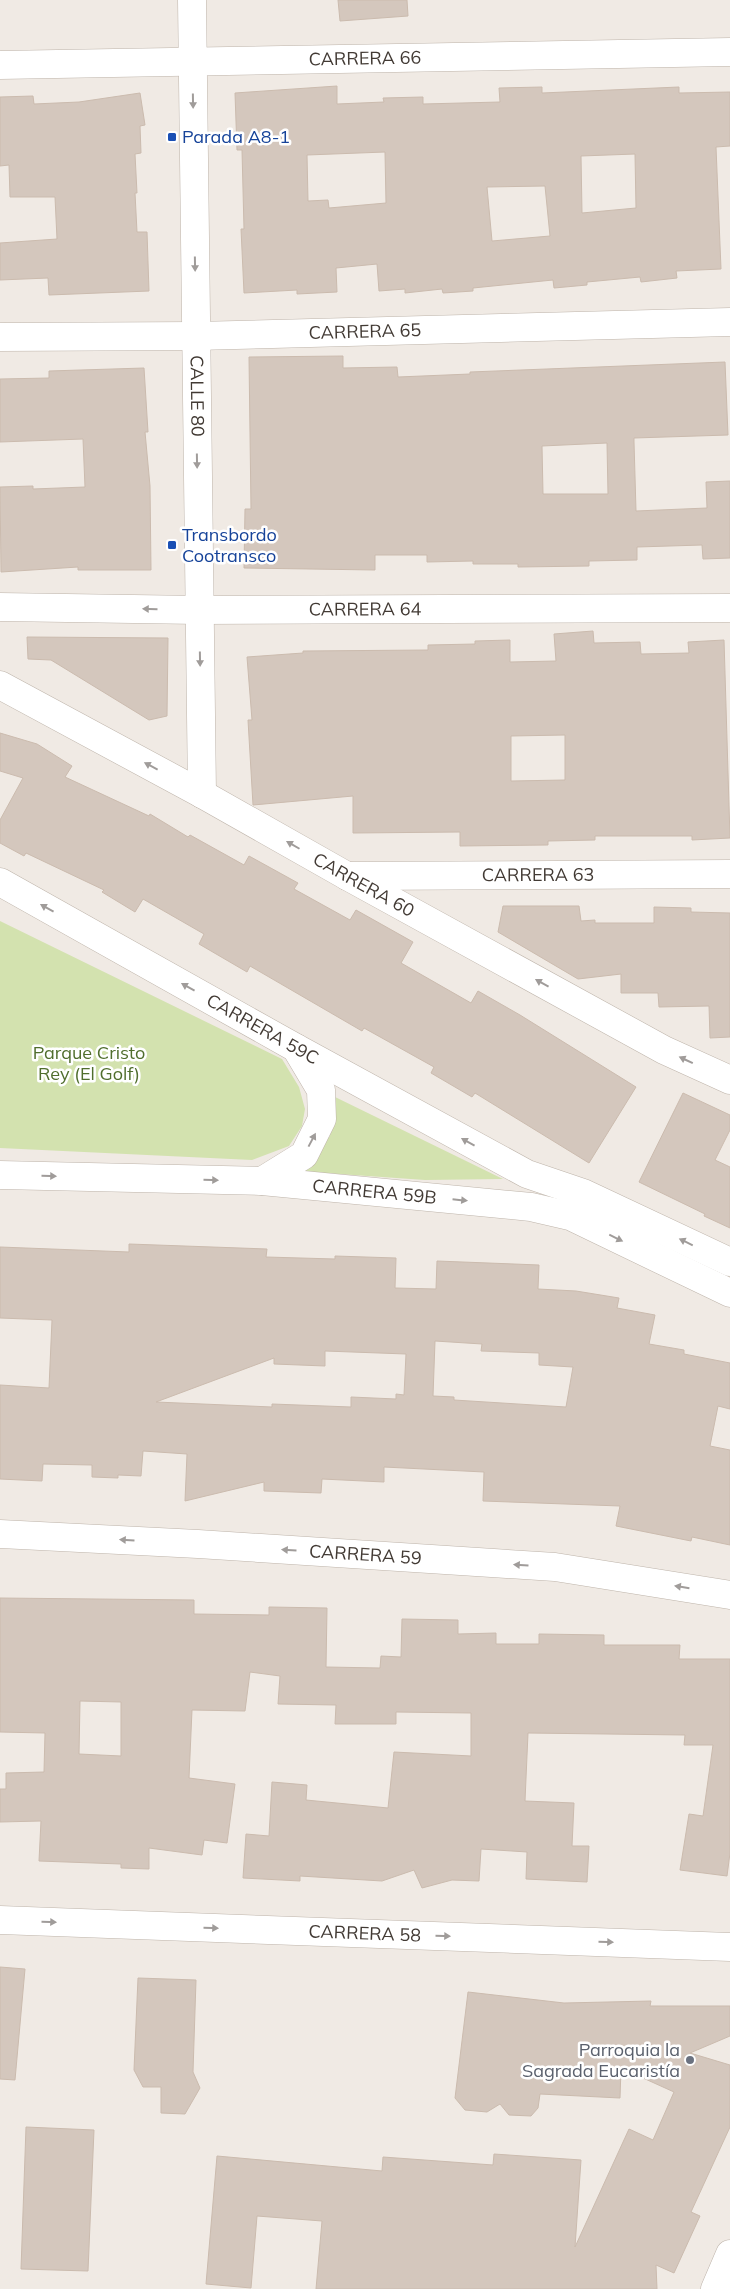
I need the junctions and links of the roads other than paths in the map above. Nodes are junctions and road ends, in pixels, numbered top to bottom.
1 (192, 0) edge
2 (730, 52) edge
3 (193, 61) junction
4 (0, 65) edge
5 (730, 322) edge
6 (196, 336) junction
7 (0, 337) edge
8 (0, 607) edge
9 (730, 608) edge
10 (199, 610) junction
11 (0, 685) edge
12 (202, 794) junction
13 (730, 874) edge
14 (347, 876) junction
15 (0, 882) edge
16 (296, 1048) junction
17 (730, 1080) edge
18 (0, 1175) edge
19 (262, 1181) junction
20 (730, 1262) edge
21 (730, 1293) edge
22 (0, 1534) edge
23 (730, 1595) edge
24 (0, 1920) edge
25 (730, 1947) edge
26 (730, 2254) edge
27 (714, 2289) edge

1 - 3 street, CALLE 80
2 - 3 street, CARRERA 66
3 - 4 street, CARRERA 66
3 -> 6 street, CALLE 80
5 - 6 street, CARRERA 65
6 - 7 street, CARRERA 65
6 -> 10 street, CALLE 80
10 -> 8 street, CARRERA 64
9 - 10 street, CARRERA 64
10 -> 12 street, CALLE 80
12 -> 11 street, CARRERA 60
14 -> 12 street, CARRERA 60
13 - 14 street, CARRERA 63
17 -> 14 street, CARRERA 60
16 -> 15 street, CARRERA 59C
19 -> 16 street
20 -> 16 street, CARRERA 59C
18 -> 19 street, CARRERA 59B
19 -> 21 street, CARRERA 59B
23 -> 22 street, CARRERA 59
24 -> 25 street, CARRERA 58
26 - 27 street

